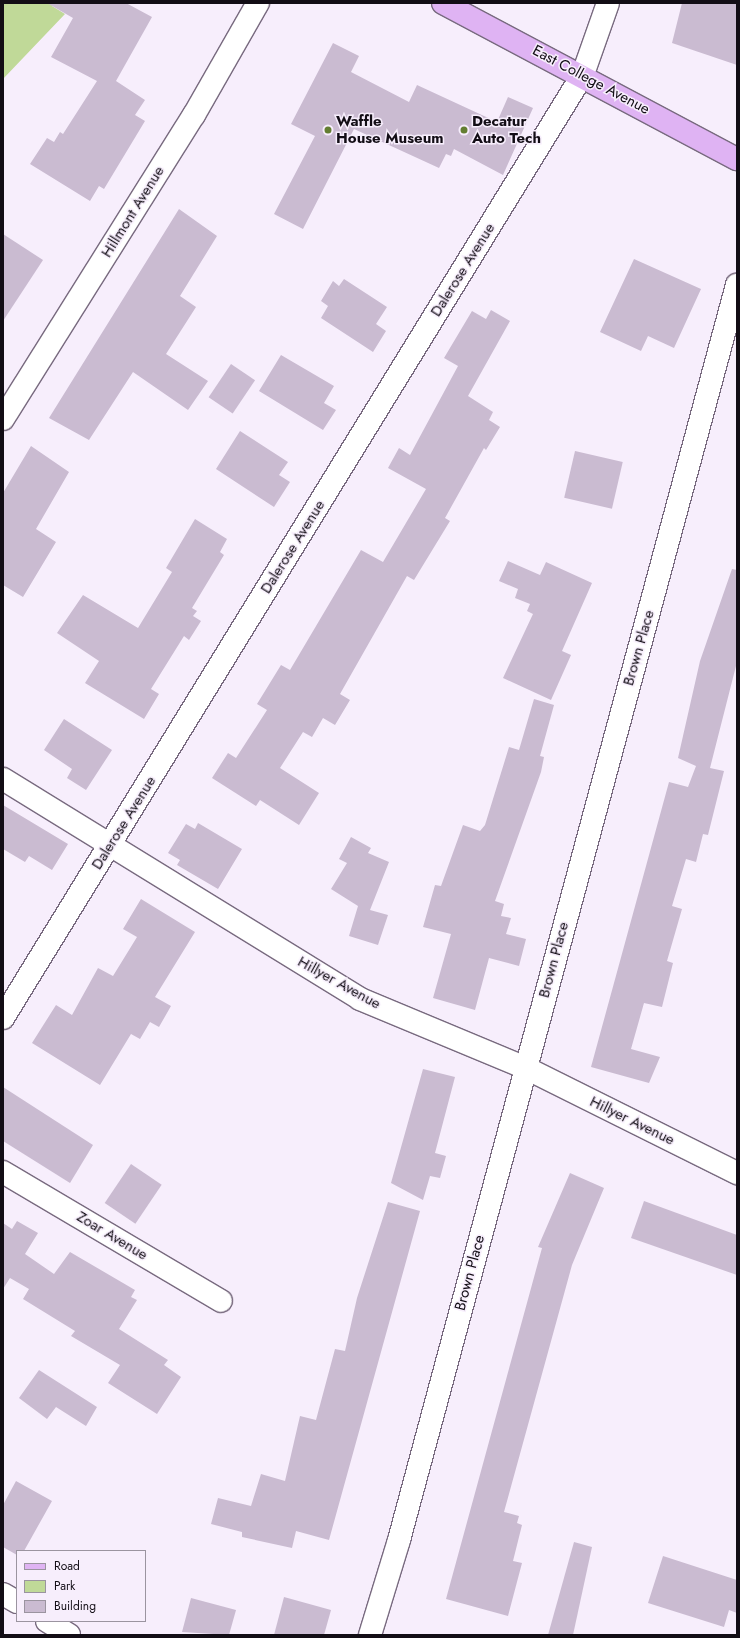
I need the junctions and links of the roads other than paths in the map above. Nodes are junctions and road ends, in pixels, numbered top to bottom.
1 (258, 3) edge
2 (443, 3) edge
3 (608, 3) edge
4 (583, 74) junction
5 (737, 159) edge
6 (737, 285) edge
7 (3, 419) edge
8 (3, 779) edge
9 (110, 845) junction
10 (3, 1018) edge
11 (526, 1068) junction
12 (3, 1172) edge
13 (737, 1173) edge
14 (221, 1300) dead end
15 (3, 1594) edge
16 (16, 1601) edge
17 (49, 1622) edge
18 (70, 1635) edge
19 (370, 1635) edge

1 - 7 street, Hillmont Avenue
2 - 4 main road, East College Avenue
3 - 4 street
4 - 5 main road, East College Avenue
4 - 9 street, Dalerose Avenue
6 - 11 street, Brown Place
8 - 9 street, Hillyer Avenue
9 - 10 street, Dalerose Avenue
9 - 11 street, Hillyer Avenue
11 - 13 street, Hillyer Avenue
11 - 19 street, Brown Place
12 - 14 street, Zoar Avenue
15 - 16 street
17 - 18 street

